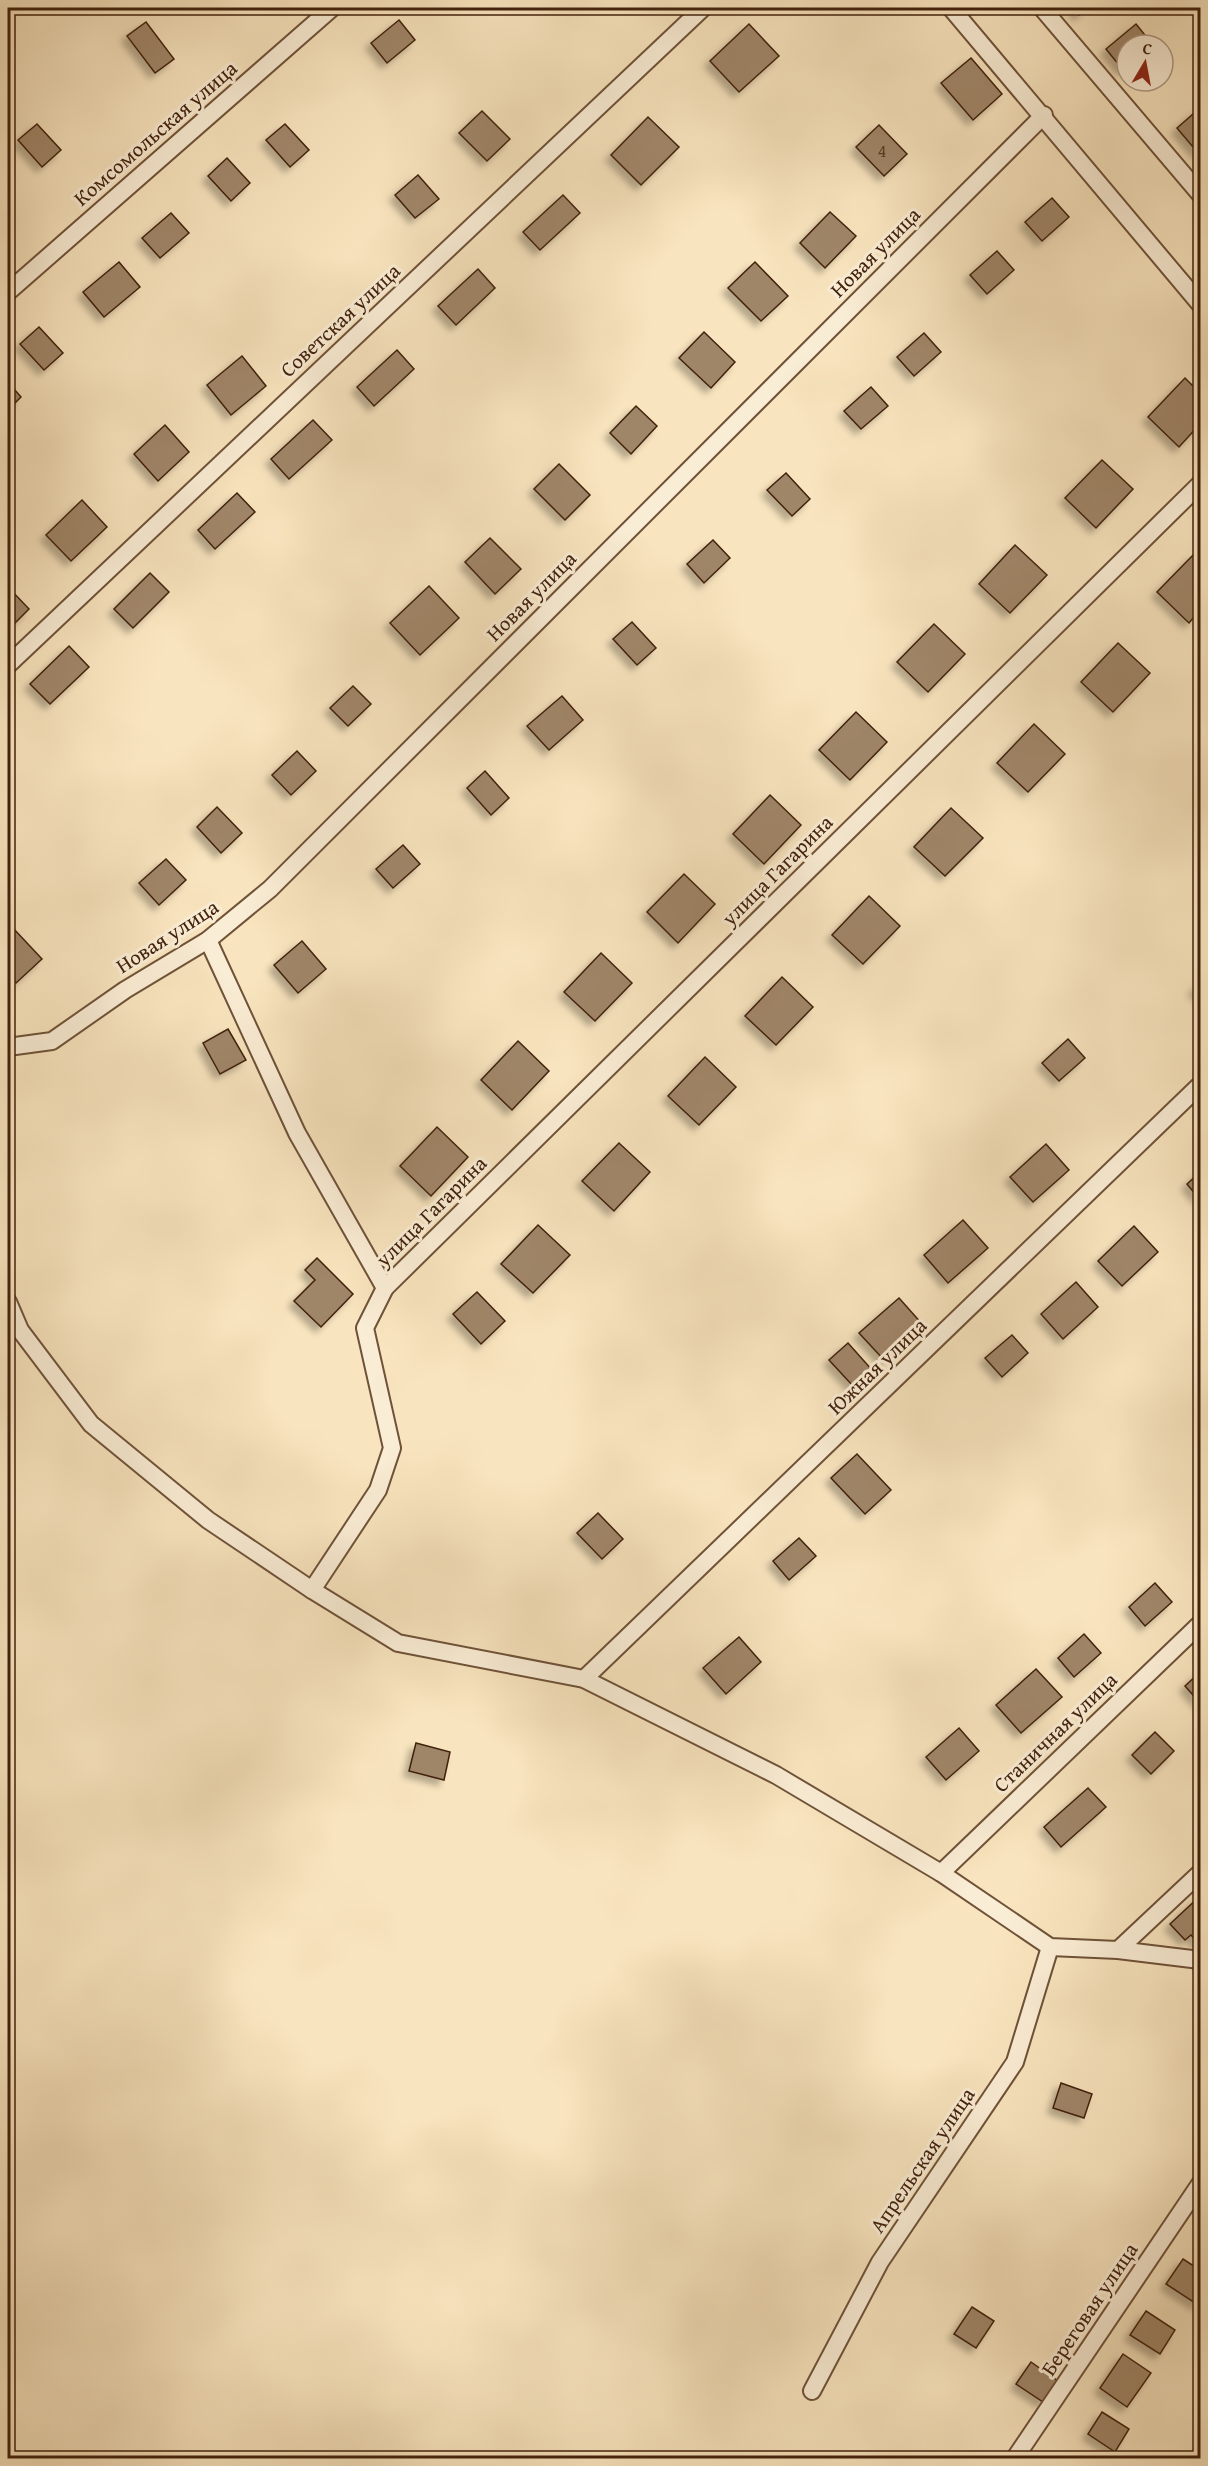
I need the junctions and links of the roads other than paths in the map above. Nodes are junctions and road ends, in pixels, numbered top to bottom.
1 (332, 8) edge
2 (703, 8) edge
3 (951, 8) edge
4 (1042, 8) edge
5 (1044, 115) junction
6 (1200, 194) edge
7 (8, 292) edge
8 (1200, 304) edge
9 (1200, 484) edge
10 (8, 665) edge
11 (208, 940) junction
12 (8, 1047) edge
13 (1200, 1085) edge
14 (385, 1288) junction
15 (8, 1302) edge
16 (312, 1590) junction
17 (1200, 1624) edge
18 (584, 1679) junction
19 (941, 1872) junction
20 (1200, 1873) edge
21 (1050, 1947) junction
22 (1118, 1950) junction
23 (1200, 1960) edge
24 (1200, 2184) edge
25 (813, 2391) dead end
26 (1016, 2458) edge

1 - 7 street, Комсомольская улица
2 - 10 street, Советская улица
3 - 5 street
4 - 6 street
5 - 8 street
5 - 11 street, Новая улица
9 - 14 street, улица Гагарина
11 - 12 street, Новая улица
11 - 14 street
13 - 18 street, Южная улица
14 - 16 street, улица Гагарина
15 - 16 street
16 - 18 street
17 - 19 street, Станичная улица
18 - 19 street
19 - 21 street
20 - 22 street
21 - 22 street
21 - 25 street, Апрельская улица
22 - 23 street
24 - 26 street, Береговая улица

